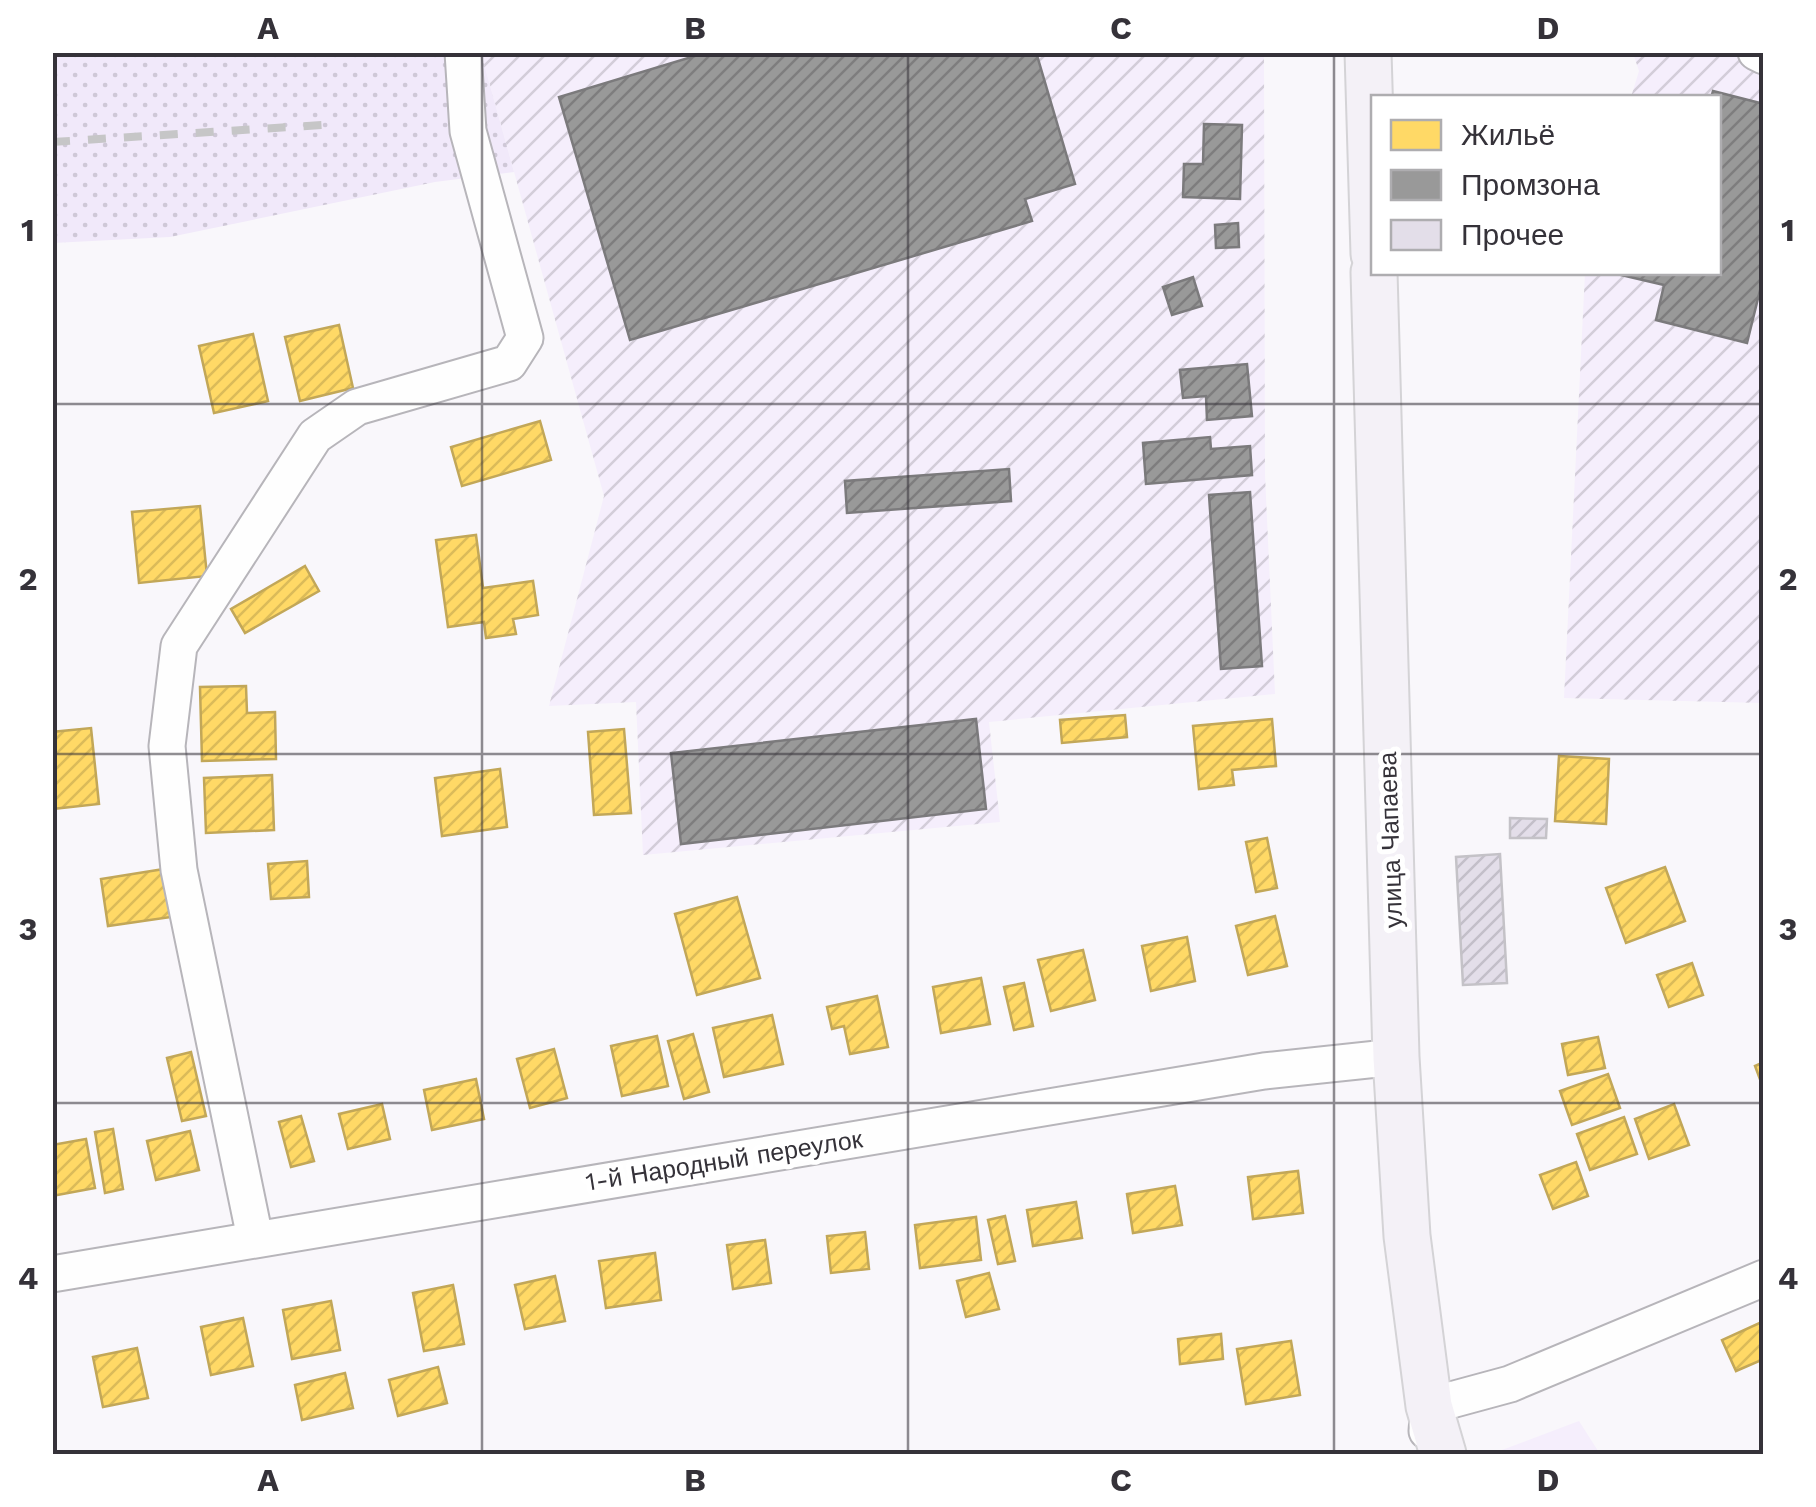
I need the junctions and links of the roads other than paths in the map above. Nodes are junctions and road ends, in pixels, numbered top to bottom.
1 (462, 52) edge
2 (1368, 52) edge
3 (1756, 52) edge
4 (1764, 56) edge
5 (1371, 153) edge
6 (1374, 275) edge
7 (1396, 1057) junction
8 (255, 1238) junction
9 (52, 1274) edge
10 (1764, 1278) edge
11 (1429, 1406) junction
12 (1425, 1454) edge
13 (1443, 1454) edge

1 - 8 street
2 - 5 main road
3 - 4 street
6 - 7 main road, улица Чапаева
7 - 8 street, 1-й Народный переулок
7 - 11 main road, улица Чапаева
8 - 9 street, 1-й Народный переулок
10 - 11 street
11 - 12 street
11 - 13 main road, улица Чапаева

